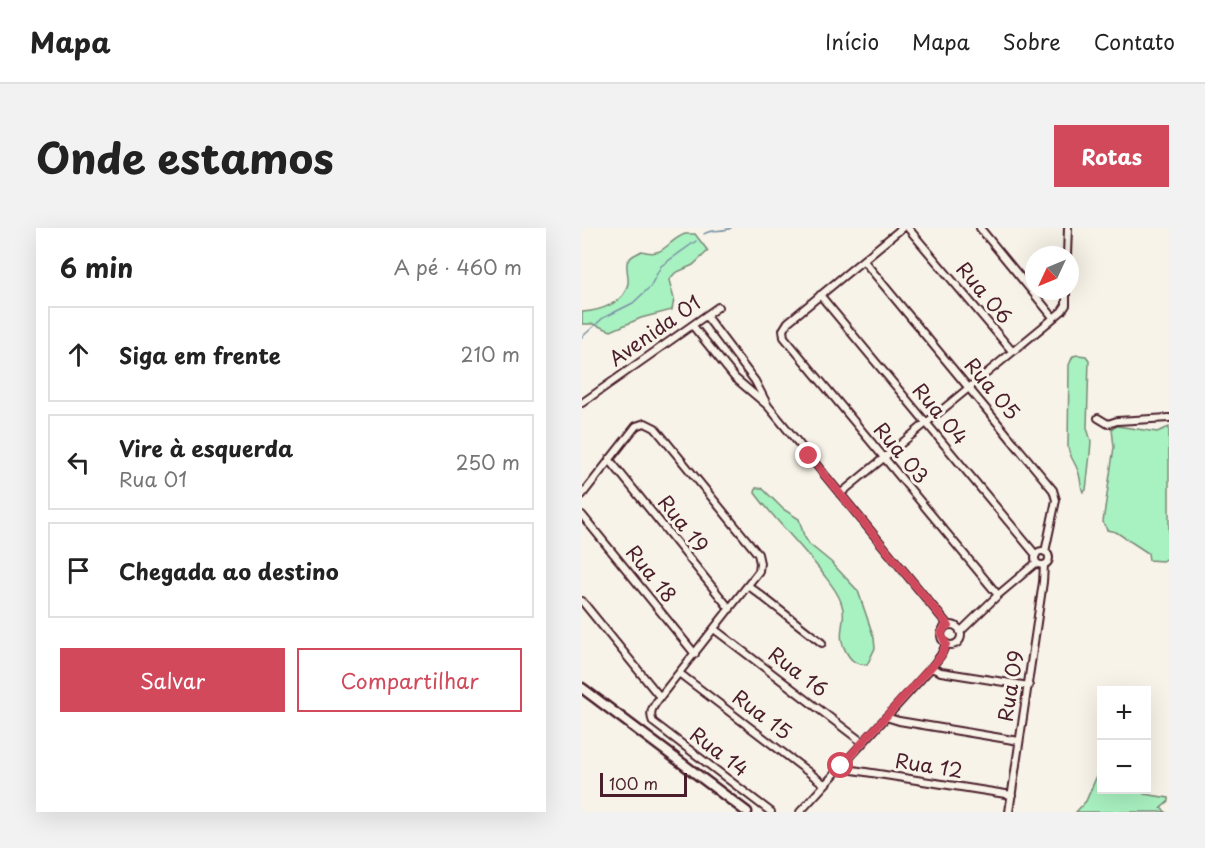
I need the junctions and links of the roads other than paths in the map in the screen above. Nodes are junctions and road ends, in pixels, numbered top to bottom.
1 (902, 228) edge
2 (908, 228) edge
3 (981, 228) edge
4 (1068, 228) edge
5 (1067, 246) edge
6 (863, 260) junction
7 (820, 295) junction
8 (1066, 300) edge
9 (718, 307) dead end
10 (706, 316) junction
11 (1053, 317) junction
12 (693, 326) junction
13 (730, 348) junction
14 (1012, 351) junction
15 (719, 358) junction
16 (745, 367) junction
17 (735, 378) junction
18 (755, 381) junction
19 (970, 388) junction
20 (747, 390) junction
21 (582, 403) edge
22 (768, 406) junction
23 (1098, 418) dead end
24 (1169, 418) edge
25 (927, 424) junction
26 (883, 458) junction
27 (609, 459) junction
28 (840, 494) junction
29 (582, 495) edge
30 (582, 515) edge
31 (1045, 552) junction
32 (1036, 559) junction
33 (1044, 565) junction
34 (748, 586) junction
35 (998, 595) junction
36 (582, 601) edge
37 (730, 609) junction
38 (948, 625) junction
39 (714, 629) junction
40 (960, 632) junction
41 (822, 643) dead end
42 (946, 644) junction
43 (695, 654) junction
44 (931, 668) junction
45 (679, 673) junction
46 (1029, 686) junction
47 (582, 688) edge
48 (660, 697) junction
49 (886, 717) junction
50 (1020, 741) junction
51 (862, 742) junction
52 (841, 766) junction
53 (824, 784) junction
54 (1012, 795) junction
55 (747, 812) edge
56 (771, 812) edge
57 (800, 812) edge
58 (1009, 812) edge

1 - 6 street
2 - 14 street, Rua 06
3 - 11 street
4 - 5 street
6 - 7 street
6 - 19 street, Rua 05
7 - 25 street, Rua 04
7 - 26 street, Rua 03
8 - 11 street
9 - 10 street, Avenida 01
10 - 12 street, Avenida 01
10 - 13 street
11 - 14 street
12 - 15 street
12 - 21 street, Avenida 01
13 - 15 street
13 - 16 street
14 - 19 street
15 - 17 street
16 - 17 street
16 - 18 street
17 - 20 street
18 - 20 street
18 - 22 street
19 - 25 street
19 - 31 street, Rua 05
20 - 22 street
22 - 28 street
23 - 24 street
25 - 26 street
25 - 32 street, Rua 04
26 - 28 street
26 - 35 street, Rua 03
27 - 29 street
27 - 34 street
27 - 37 street, Rua 19
28 - 38 street
30 - 43 street, Rua 18
31 - 32 street
31 - 33 street, Rua 05
32 - 33 street
32 - 35 street
33 - 46 street, Rua 09
34 - 37 street
34 - 41 street
35 - 40 street
36 - 48 street
37 - 39 street
38 - 40 street
38 - 42 street
39 - 43 street
39 - 51 street, Rua 16
40 - 42 street
42 - 44 street
43 - 45 street
44 - 46 street
44 - 49 street
45 - 48 street
45 - 53 street, Rua 15
46 - 50 street, Rua 09
47 - 55 main road
48 - 56 street, Rua 14
49 - 50 street
49 - 51 street
50 - 54 street, Rua 09
51 - 52 street
52 - 53 street
52 - 54 street, Rua 12
53 - 57 street
54 - 58 street, Rua 09

